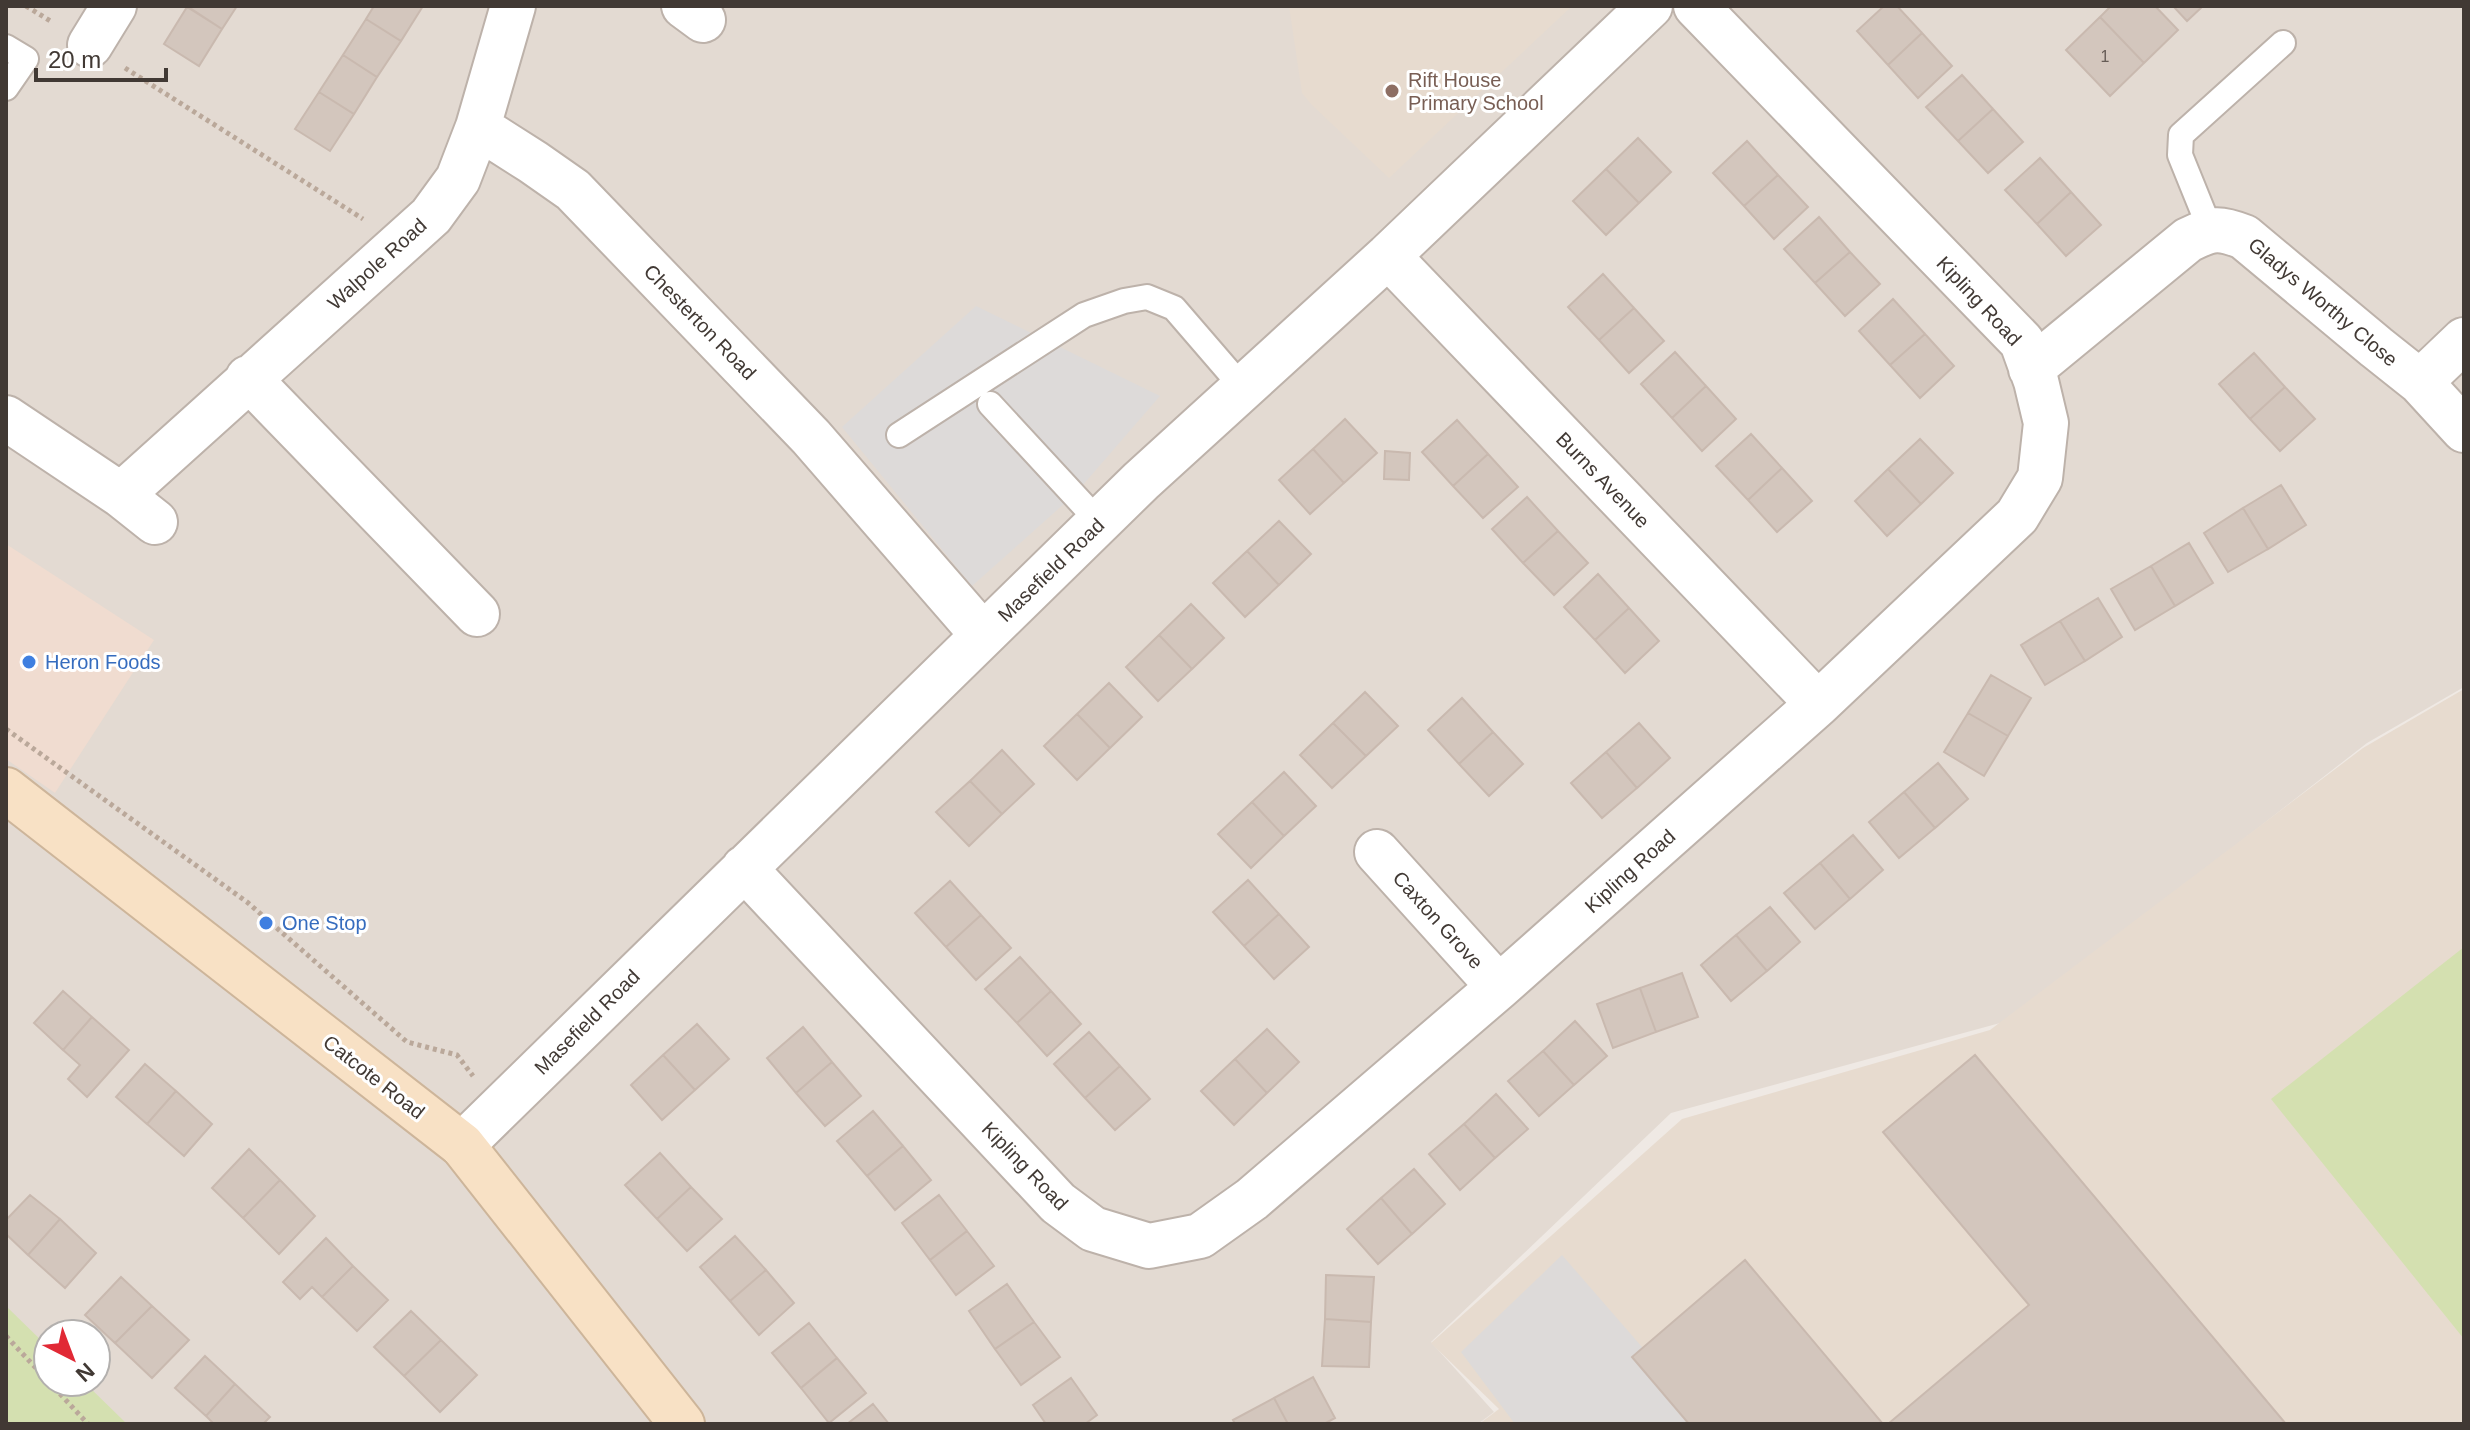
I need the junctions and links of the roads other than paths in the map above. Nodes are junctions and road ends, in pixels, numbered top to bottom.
1 (114, 6) edge
2 (513, 6) edge
3 (1650, 6) edge
4 (1696, 6) edge
5 (2283, 43) dead end
6 (90, 45) road end
7 (6, 47) edge
8 (6, 88) edge
9 (478, 127) junction
10 (2210, 229) junction
11 (1388, 256) junction
12 (2464, 340) edge
13 (2031, 369) junction
14 (248, 378) junction
15 (2420, 382) junction
16 (1243, 388) junction
17 (990, 404) dead end
18 (6, 418) edge
19 (2464, 430) edge
20 (899, 435) dead end
21 (121, 495) junction
22 (155, 522) dead end
23 (1100, 523) junction
24 (477, 614) dead end
25 (983, 635) junction
26 (1818, 704) junction
27 (12, 807) edge
28 (1377, 852) dead end
29 (744, 868) junction
30 (1499, 987) junction
31 (462, 1145) junction
32 (682, 1424) edge

1 - 6 street
2 - 9 street
3 - 11 street, Masefield Road
4 - 13 street, Kipling Road
5 - 10 lane
7 - 8 lane
9 - 14 street, Walpole Road
9 - 25 street, Chesterton Road
10 - 13 street
10 - 15 street, Gladys Worthy Close
11 - 16 street, Masefield Road
11 - 26 street, Burns Avenue
12 - 15 street
13 - 26 street, Kipling Road
14 - 21 street, Walpole Road
14 - 24 street
15 - 19 street, Gladys Worthy Close
16 - 20 lane
16 - 23 street, Masefield Road
17 - 23 lane
18 - 21 street
21 - 22 street
23 - 25 street, Masefield Road
25 - 29 street, Masefield Road
26 - 30 street, Kipling Road
27 - 31 street, Catcote Road
28 - 30 street, Caxton Grove
29 - 30 street, Kipling Road
29 - 31 street, Masefield Road
31 - 32 street, Catcote Road

